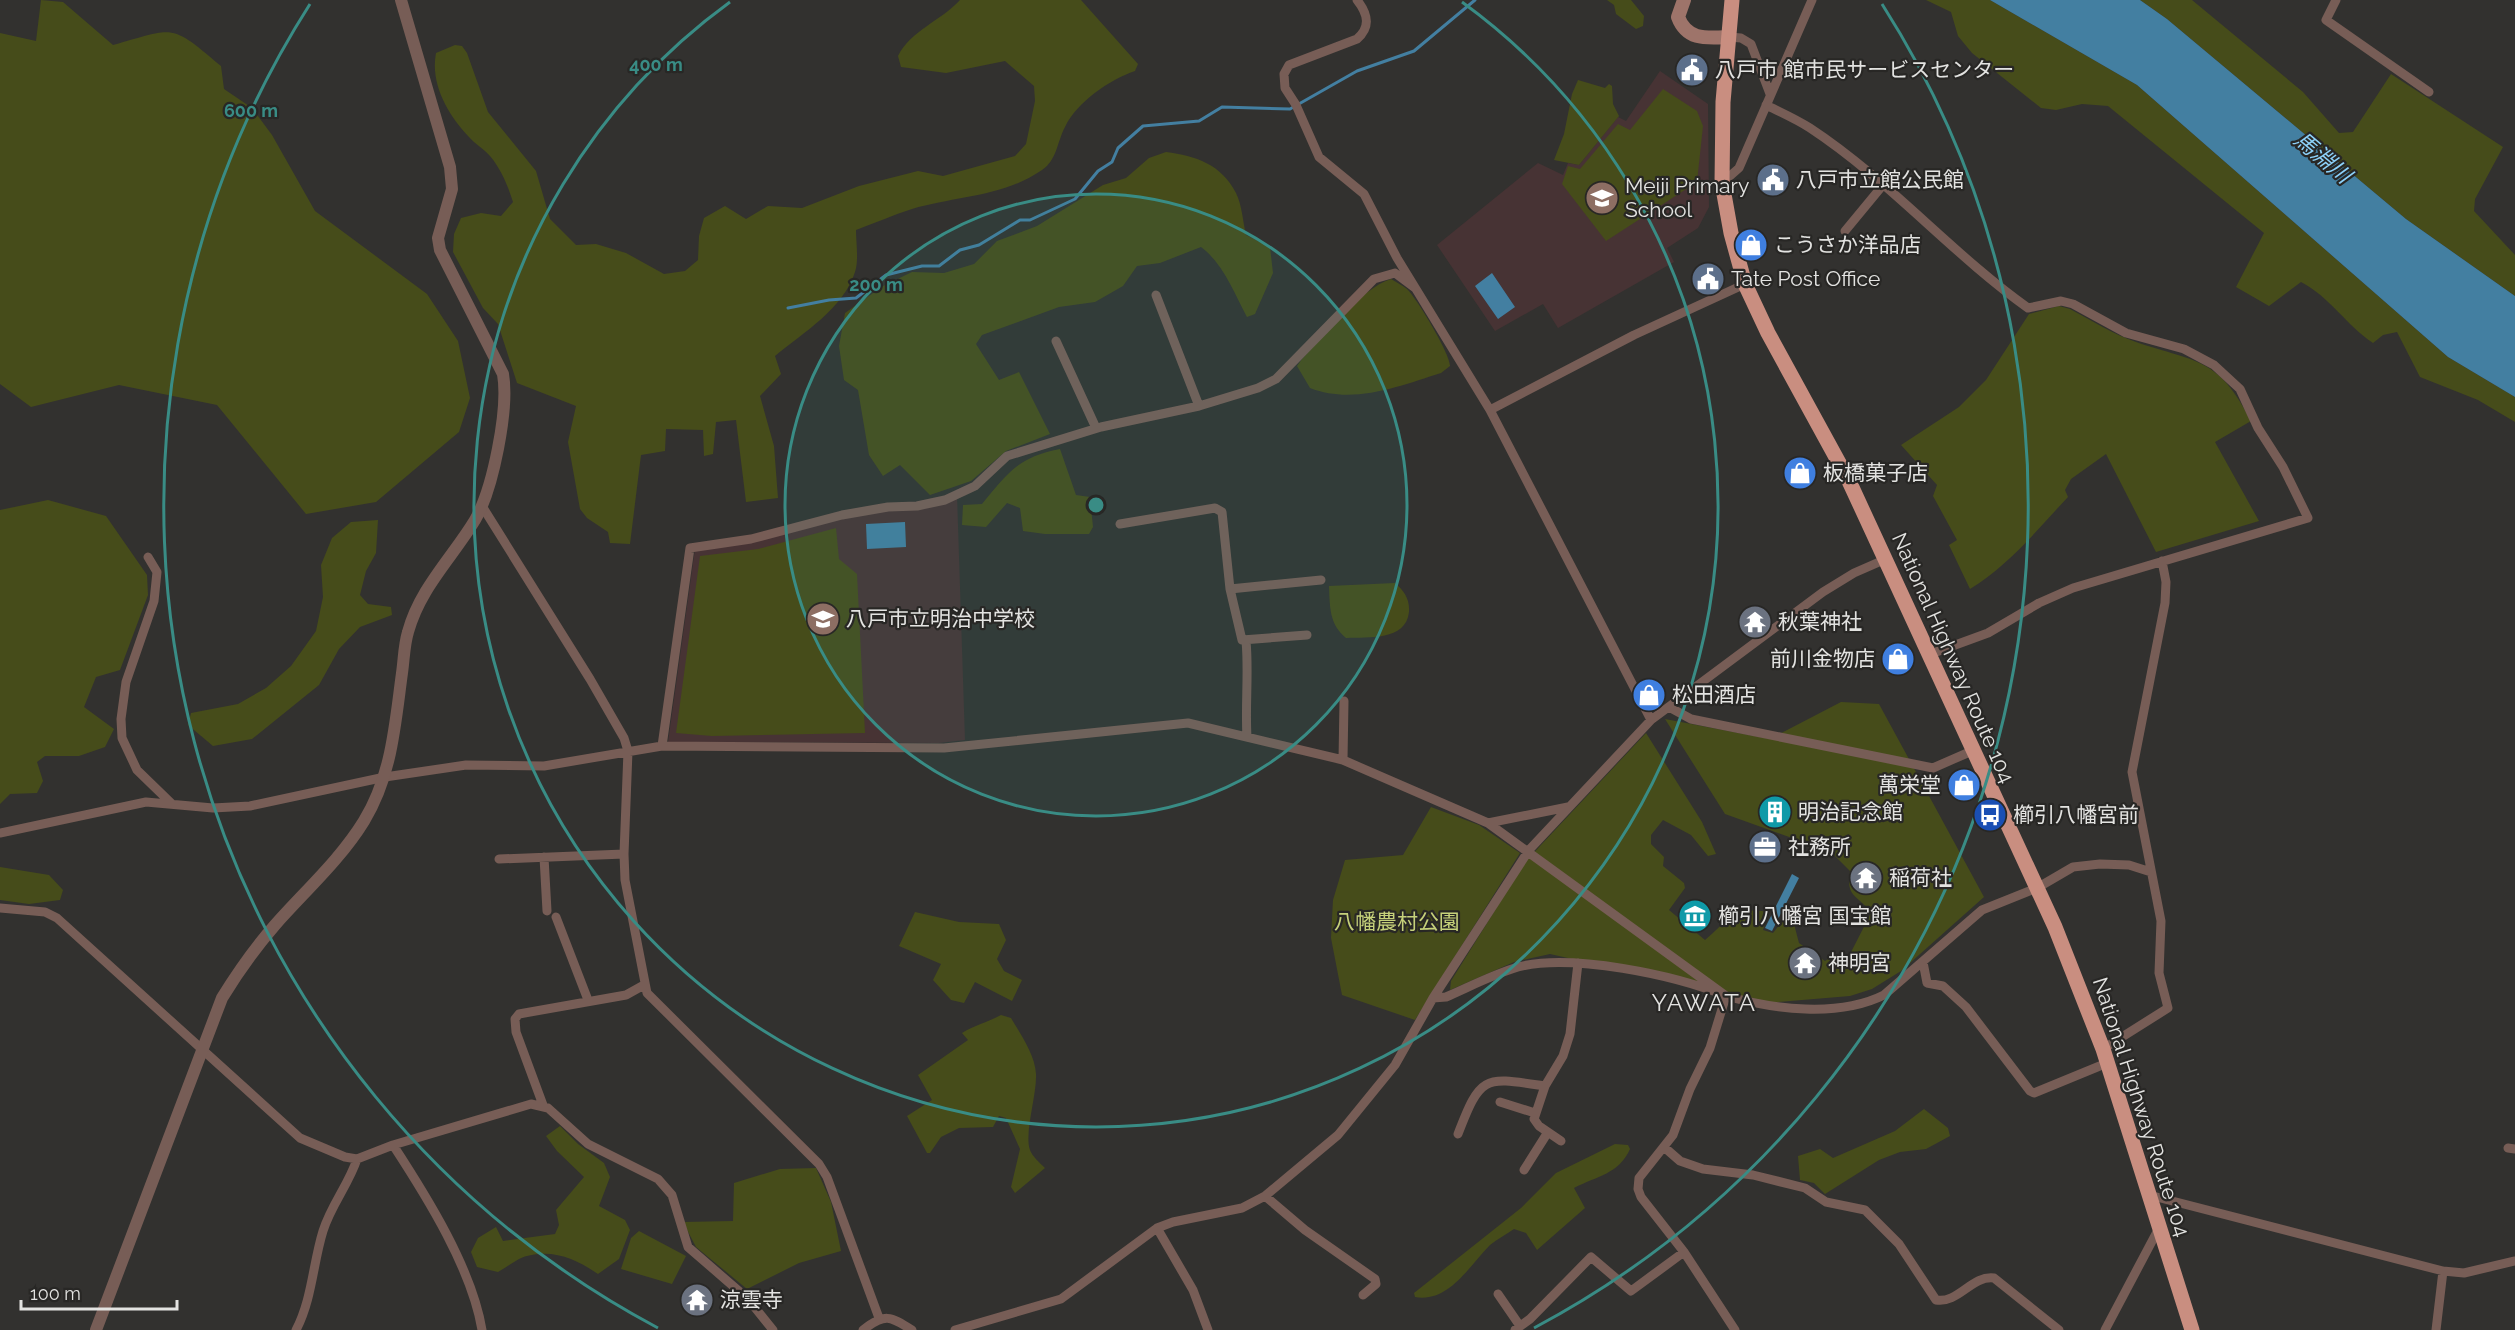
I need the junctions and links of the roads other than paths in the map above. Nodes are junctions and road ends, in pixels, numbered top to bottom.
1 (401, 0) edge
2 (1357, 0) edge
3 (1684, 0) edge
4 (1732, 0) edge
5 (1812, 0) edge
6 (2336, 0) edge
7 (1729, 37) junction
8 (2429, 92) dead end
9 (1770, 94) junction
10 (1766, 105) junction
11 (1722, 183) junction
12 (1882, 185) junction
13 (1845, 231) dead end
14 (1745, 284) junction
15 (1415, 288) junction
16 (1156, 295) dead end
17 (1056, 341) dead end
18 (1199, 406) junction
19 (1490, 410) junction
20 (1096, 428) junction
21 (482, 506) junction
22 (1120, 524) dead end
23 (148, 557) dead end
24 (1886, 559) junction
25 (2162, 561) junction
26 (1322, 580) dead end
27 (1230, 589) junction
28 (1307, 635) dead end
29 (1245, 641) junction
30 (1928, 655) junction
31 (1344, 701) dead end
32 (1669, 707) junction
33 (1651, 720) junction
34 (1247, 737) junction
35 (662, 746) junction
36 (628, 751) junction
37 (1972, 751) junction
38 (1343, 760) junction
39 (385, 777) junction
40 (172, 804) junction
41 (1568, 807) junction
42 (1488, 823) junction
43 (0, 833) edge
44 (1528, 850) junction
45 (624, 854) junction
46 (544, 857) junction
47 (499, 859) dead end
48 (2151, 872) junction
49 (2037, 888) junction
50 (0, 908) edge
51 (547, 911) dead end
52 (556, 917) dead end
53 (1923, 962) junction
54 (1578, 963) junction
55 (644, 985) junction
56 (1726, 996) junction
57 (1433, 998) junction
58 (588, 1000) junction
59 (201, 1047) junction
60 (2105, 1056) junction
61 (1545, 1086) junction
62 (1500, 1102) dead end
63 (543, 1105) junction
64 (1535, 1113) junction
65 (1548, 1132) junction
66 (1458, 1134) dead end
67 (1561, 1141) dead end
68 (393, 1145) junction
69 (1664, 1147) junction
70 (357, 1159) junction
71 (1524, 1170) dead end
72 (2149, 1195) junction
73 (1265, 1196) junction
74 (1157, 1228) junction
75 (2159, 1228) junction
76 (1684, 1252) junction
77 (2515, 1261) edge
78 (2443, 1271) junction
79 (1363, 1294) dead end
80 (1498, 1294) dead end
81 (879, 1318) junction
82 (1518, 1328) edge
83 (96, 1330) edge
84 (296, 1330) edge
85 (482, 1330) edge
86 (773, 1330) edge
87 (864, 1330) edge
88 (912, 1330) edge
89 (955, 1330) edge
90 (1208, 1330) edge
91 (1735, 1330) edge
92 (2059, 1330) edge
93 (2105, 1330) edge
94 (2192, 1330) edge
95 (2436, 1330) edge

1 - 21 street
2 - 15 street
3 - 7 main road
4 - 7 highway, National Highway Route 104
5 - 9 street
6 - 8 street
7 - 9 street
7 - 11 highway, National Highway Route 104
9 - 10 street
10 - 11 street
10 - 12 street
11 - 14 highway, National Highway Route 104
12 - 13 street
12 - 25 street
14 - 19 street
14 - 24 highway, National Highway Route 104
15 - 18 street
15 - 19 street
16 - 18 street
17 - 20 street
18 - 20 street
19 - 33 street
20 - 35 street
21 - 36 street
21 - 39 street
22 - 27 street
23 - 40 street
24 - 30 highway, National Highway Route 104
24 - 32 street
25 - 30 street
25 - 48 street
26 - 27 street
27 - 29 street
28 - 29 street
29 - 34 street
30 - 37 highway, National Highway Route 104
31 - 38 street
32 - 33 street
32 - 37 street
33 - 41 street
34 - 35 street
34 - 38 street
35 - 36 street
36 - 39 street
36 - 45 street
37 - 49 highway, National Highway Route 104
38 - 42 street
39 - 40 street
39 - 59 street
40 - 43 street
41 - 42 street
41 - 44 street
42 - 44 street
44 - 56 street
44 - 57 street
45 - 46 street
45 - 55 street
46 - 47 street
46 - 51 street
48 - 49 street
48 - 60 street
49 - 53 street
49 - 60 highway, National Highway Route 104
50 - 59 street
52 - 58 street
53 - 56 street
53 - 60 street
54 - 56 street
54 - 57 street
54 - 61 street
55 - 58 street
55 - 81 street
56 - 69 street
57 - 73 street
58 - 63 street
59 - 70 street
59 - 83 street
60 - 72 highway, National Highway Route 104
61 - 64 street
61 - 66 street
62 - 64 street
63 - 68 street
63 - 86 street
64 - 65 street
65 - 67 street
65 - 71 street
68 - 70 street
68 - 85 street
69 - 76 street
69 - 92 street
70 - 84 street
72 - 75 highway, National Highway Route 104
72 - 78 street
73 - 74 street
73 - 79 street
74 - 89 street
74 - 90 street
75 - 93 street
75 - 94 highway, National Highway Route 104
76 - 82 street
76 - 91 street
77 - 78 street
78 - 95 street
80 - 82 street
81 - 87 street
81 - 88 street

